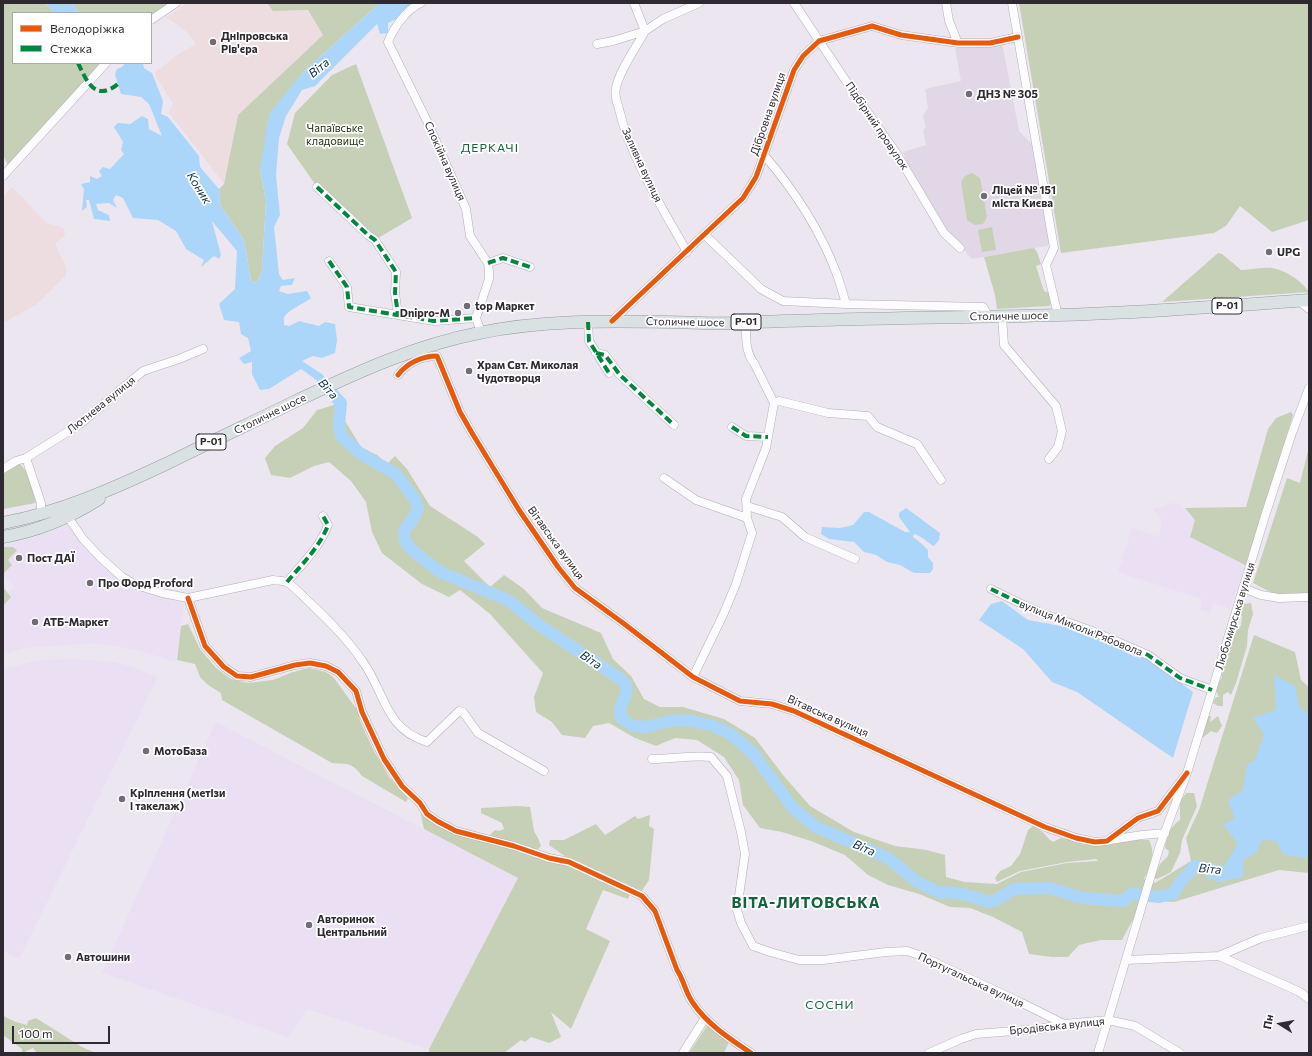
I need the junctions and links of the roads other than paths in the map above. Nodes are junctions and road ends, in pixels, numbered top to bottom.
1 (176, 3) edge
2 (421, 3) edge
3 (634, 3) edge
4 (697, 3) edge
5 (794, 3) edge
6 (946, 3) edge
7 (1012, 3) edge
8 (152, 19) edge
9 (645, 31) junction
10 (1018, 37) junction
11 (819, 41) junction
12 (958, 43) junction
13 (597, 44) dead end
14 (105, 64) edge
15 (764, 156) junction
16 (3, 176) edge
17 (317, 187) dead end
18 (705, 235) junction
19 (960, 248) dead end
20 (687, 252) junction
21 (329, 261) dead end
22 (488, 263) junction
23 (530, 267) dead end
24 (1304, 301) edge
25 (846, 304) junction
26 (1309, 309) edge
27 (398, 315) junction
28 (1058, 315) junction
29 (1002, 316) junction
30 (989, 317) junction
31 (476, 318) junction
32 (612, 321) junction
33 (588, 322) junction
34 (746, 322) junction
35 (481, 332) junction
36 (203, 349) dead end
37 (596, 353) junction
38 (609, 373) dead end
39 (398, 375) dead end
40 (1309, 388) edge
41 (774, 403) junction
42 (674, 425) dead end
43 (732, 428) dead end
44 (768, 437) junction
45 (26, 458) junction
46 (1049, 459) dead end
47 (3, 469) edge
48 (664, 478) dead end
49 (941, 480) dead end
50 (118, 486) junction
51 (747, 506) junction
52 (41, 514) junction
53 (323, 516) dead end
54 (68, 517) junction
55 (747, 518) junction
56 (3, 523) edge
57 (3, 537) edge
58 (854, 559) dead end
59 (287, 582) junction
60 (991, 588) dead end
61 (1243, 588) junction
62 (1309, 597) edge
63 (188, 598) junction
64 (693, 677) junction
65 (1212, 690) junction
66 (652, 759) dead end
67 (544, 772) dead end
68 (1187, 773) junction
69 (1165, 833) junction
70 (1107, 841) junction
71 (1309, 926) edge
72 (1220, 956) junction
73 (1126, 960) junction
74 (1309, 999) edge
75 (705, 1018) junction
76 (1108, 1020) junction
77 (1064, 1024) junction
78 (683, 1053) edge
79 (751, 1053) edge
80 (929, 1053) edge
81 (1098, 1053) edge
82 (1180, 1053) edge

1 - 8 street
2 - 22 street, Спокійна вулиця
3 - 9 street
4 - 9 street
5 - 11 street, Підбірний провулок
6 - 12 street
7 - 10 street
9 - 13 street
9 - 20 street, Заливна вулиця
10 - 12 street, Дібровна вулиця
10 - 28 street
11 - 12 street, Дібровна вулиця
11 - 15 street, Дібровна вулиця
11 - 19 street, Підбірний провулок
14 - 16 street
15 - 18 street, Дібровна вулиця
15 - 25 street
17 - 27 street
18 - 20 street, Дібровна вулиця
18 - 25 street
20 - 32 street, Дібровна вулиця
21 - 27 street
22 - 23 street
22 - 31 street
24 - 26 street
24 - 28 main road, Столичне шосе / Р-01
25 - 30 street
27 - 31 street
28 - 29 main road, Столичне шосе / Р-01
29 - 30 main road, Столичне шосе / Р-01
29 - 46 street
30 - 34 main road, Столичне шосе / Р-01
31 - 35 street
32 - 33 main road, Столичне шосе / Р-01
32 - 34 main road, Столичне шосе / Р-01
33 - 35 main road, Столичне шосе / Р-01
33 - 37 street
34 - 41 street
35 - 50 main road, Столичне шосе / Р-01
36 - 45 street, Лютнева вулиця
37 - 38 street
37 - 42 street
39 - 64 street, Вітавська вулиця
40 - 61 street, Любомирська вулиця
41 - 44 street
41 - 49 street
43 - 44 street
44 - 51 street
45 - 47 street, Лютнева вулиця
45 - 52 street
48 - 55 street
50 - 52 main road, Столичне шосе
50 - 54 main road, Столичне шосе
51 - 55 street
51 - 58 street
52 - 56 main road, Столичне шосе
53 - 59 street
54 - 57 main road, Столичне шосе
54 - 63 street
55 - 64 street
59 - 63 street
59 - 67 street
60 - 65 street, вулиця Миколи Рябовола
61 - 62 street
61 - 65 street, Любомирська вулиця
63 - 75 street
64 - 70 street, Вітавська вулиця
65 - 68 street, Любомирська вулиця
66 - 77 street, Португальська вулиця
68 - 69 street, Любомирська вулиця
68 - 70 street
69 - 70 street, Вітавська вулиця
69 - 73 street, Любомирська вулиця
71 - 72 street
72 - 73 street
72 - 74 street
73 - 76 street
75 - 78 street
75 - 79 street
76 - 77 street, Бродівська вулиця
76 - 81 street
76 - 82 street, Бродівська вулиця
77 - 80 street, Бродівська вулиця

